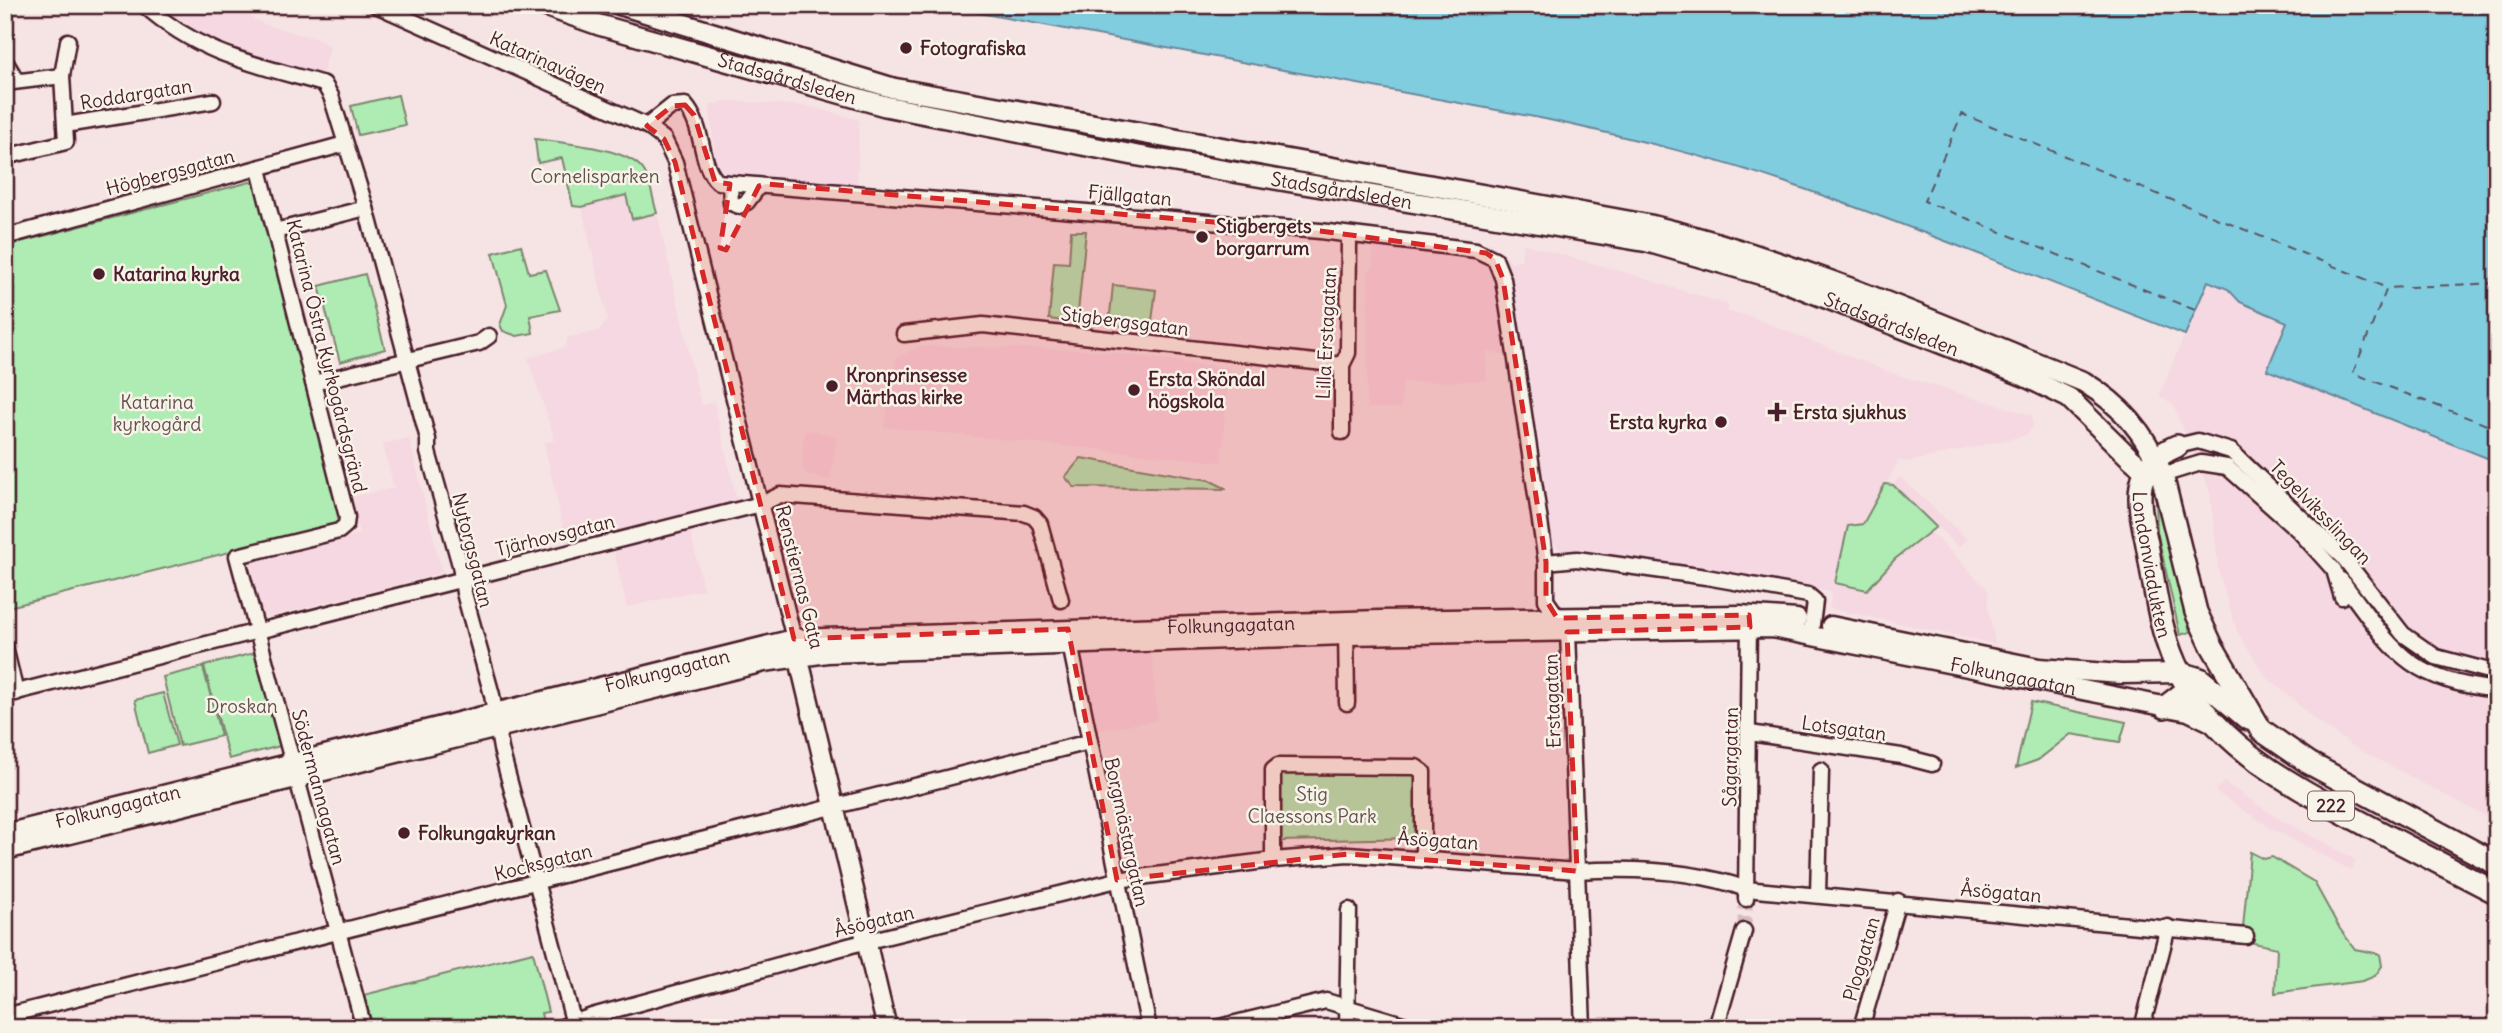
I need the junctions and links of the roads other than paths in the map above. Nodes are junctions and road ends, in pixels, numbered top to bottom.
1 (144, 5) edge
2 (376, 5) edge
3 (542, 5) edge
4 (621, 5) edge
5 (68, 41) dead end
6 (783, 52) junction
7 (5, 61) edge
8 (776, 74) junction
9 (62, 76) junction
10 (11, 82) edge
11 (213, 102) dead end
12 (65, 125) junction
13 (647, 127) junction
14 (664, 139) joint
15 (345, 144) junction
16 (5, 157) edge
17 (259, 169) junction
18 (730, 184) junction
19 (759, 186) junction
20 (366, 208) junction
21 (275, 230) junction
22 (5, 237) edge
23 (1349, 237) junction
24 (1495, 259) joint
25 (904, 334) dead end
26 (489, 336) dead end
27 (405, 362) junction
28 (1342, 365) junction
29 (313, 383) junction
30 (1342, 432) dead end
31 (2114, 442) junction
32 (2177, 446) joint
33 (2154, 468) junction
34 (761, 504) junction
35 (2140, 513) junction
36 (237, 556) joint
37 (1546, 562) junction
38 (2334, 570) junction
39 (462, 578) junction
40 (2342, 597) dead end
41 (1061, 600) dead end
42 (1750, 621) junction
43 (1562, 625) junction
44 (1812, 627) junction
45 (1346, 628) junction
46 (257, 631) junction
47 (2209, 640) junction
48 (1070, 645) junction
49 (796, 647) junction
50 (5, 648) edge
51 (2497, 673) edge
52 (2190, 681) junction
53 (2497, 690) edge
54 (11, 694) edge
55 (1347, 703) dead end
56 (2165, 707) junction
57 (497, 721) junction
58 (2213, 723) junction
59 (2261, 730) junction
60 (1750, 733) junction
61 (1089, 742) junction
62 (1933, 764) dead end
63 (295, 770) junction
64 (1821, 770) dead end
65 (835, 806) junction
66 (5, 834) edge
67 (5, 850) edge
68 (1423, 858) junction
69 (1273, 860) junction
70 (2497, 864) edge
71 (1577, 871) junction
72 (1117, 880) junction
73 (536, 884) junction
74 (2497, 893) edge
75 (1746, 894) junction
76 (1818, 895) junction
77 (1898, 901) junction
78 (1349, 910) dead end
79 (2168, 927) junction
80 (1744, 931) tunnel mouth
81 (338, 933) junction
82 (2246, 936) dead end
83 (867, 942) junction
84 (1347, 1006) junction
85 (5, 1016) edge
86 (575, 1026) edge
87 (2145, 1027) edge
88 (364, 1028) edge
89 (559, 1028) edge
90 (887, 1028) edge
91 (1150, 1028) edge
92 (1216, 1028) edge
93 (1347, 1028) edge
94 (1416, 1028) edge
95 (1583, 1028) edge
96 (1716, 1028) edge
97 (1861, 1028) edge

1 - 15 street, Nytorgsgatan
2 - 13 street, Katarinavägen
3 - 8 main road, Stadsgårdsleden / 222
4 - 6 main road, Stadsgårdsleden / 222
5 - 9 street
6 - 8 main road
6 - 33 main road, Stadsgårdsleden / 222
7 - 10 street
8 - 31 main road, Stadsgårdsleden / 222
9 - 10 street
9 - 12 street
11 - 12 street, Roddargatan
12 - 16 street
13 - 14 street, Katarinavägen
13 - 18 street
14 - 34 street, Renstiernas Gata
15 - 17 street, Högbergsgatan
15 - 20 street, Nytorgsgatan
17 - 21 street, Katarina Östra Kyrkogårdsgränd
17 - 22 street, Högbergsgatan
18 - 19 street, Fjällgatan
18 - 19 street
19 - 23 street, Fjällgatan
20 - 21 street
20 - 27 street, Nytorgsgatan
21 - 29 street, Katarina Östra Kyrkogårdsgränd
23 - 24 street, Fjällgatan
23 - 28 street, Lilla Erstagatan
24 - 37 street, Erstagatan
25 - 28 street, Stigbergsgatan
26 - 27 street
27 - 29 street
27 - 39 street, Nytorgsgatan
28 - 30 street, Lilla Erstagatan
29 - 36 street, Katarina Östra Kyrkogårdsgränd
31 - 33 main road, Stadsgårdsleden
31 - 35 main road, Londonviadukten / 222
32 - 33 main road
32 - 51 street, Tegelviksslingan
33 - 35 main road
33 - 38 street, Tegelviksslingan
33 - 47 main road, Londonviadukten / 222
34 - 39 street, Tjärhovsgatan
34 - 41 street, Tjärhovsgatan
34 - 49 street, Renstiernas Gata
35 - 52 main road, Londonviadukten / 222
36 - 46 street, Södermannagatan
37 - 43 street, Erstagatan
37 - 44 street
38 - 40 street, Tegelviksslingan
38 - 53 street, Tegelviksslingan
39 - 46 street, Tjärhovsgatan
39 - 57 street, Nytorgsgatan
42 - 43 street, Folkungagatan
42 - 44 street, Folkungagatan
42 - 60 street, Sågargatan
43 - 45 street, Folkungagatan
43 - 71 street, Erstagatan
44 - 52 street, Folkungagatan
44 - 56 street, Folkungagatan
45 - 48 street, Folkungagatan
45 - 49 street, Folkungagatan
45 - 55 street
46 - 54 street, Tjärhovsgatan
46 - 63 street, Södermannagatan
47 - 52 main road
47 - 59 main road, 222
48 - 49 street, Folkungagatan
48 - 61 street, Borgmästargatan
49 - 57 street, Folkungagatan
49 - 65 street, Renstiernas Gata
50 - 54 street
52 - 56 main road
52 - 58 main road, Folkungagatan / 222
52 - 59 main road
56 - 58 street, Folkungagatan
57 - 63 street, Folkungagatan
57 - 73 street, Nytorgsgatan
58 - 74 main road, Folkungagatan / 222
59 - 70 main road, 222
60 - 62 street, Lotsgatan
60 - 75 street, Sågargatan
61 - 65 street, Kocksgatan
61 - 72 street, Borgmästargatan
63 - 66 street, Folkungagatan
63 - 67 street, Folkungagatan
63 - 81 street, Södermannagatan
64 - 76 street
65 - 73 street, Kocksgatan
65 - 83 street, Renstiernas Gata
68 - 69 street, Åsögatan
68 - 69 street
68 - 71 street, Åsögatan
69 - 72 street, Åsögatan
71 - 75 street, Åsögatan
71 - 95 street, Erstagatan
72 - 83 street, Åsögatan
72 - 91 street, Borgmästargatan
73 - 81 street, Kocksgatan
73 - 86 street, Nytorgsgatan
75 - 76 street, Åsögatan
76 - 77 street, Åsögatan
77 - 79 street, Åsögatan
77 - 97 street, Ploggatan
78 - 84 street
79 - 82 street, Åsögatan
79 - 87 street
80 - 96 street
81 - 85 street, Kocksgatan
81 - 88 street, Södermannagatan
83 - 86 street, Åsögatan
83 - 90 street, Renstiernas Gata
84 - 92 street
84 - 93 street
84 - 94 street
86 - 89 street, Åsögatan

